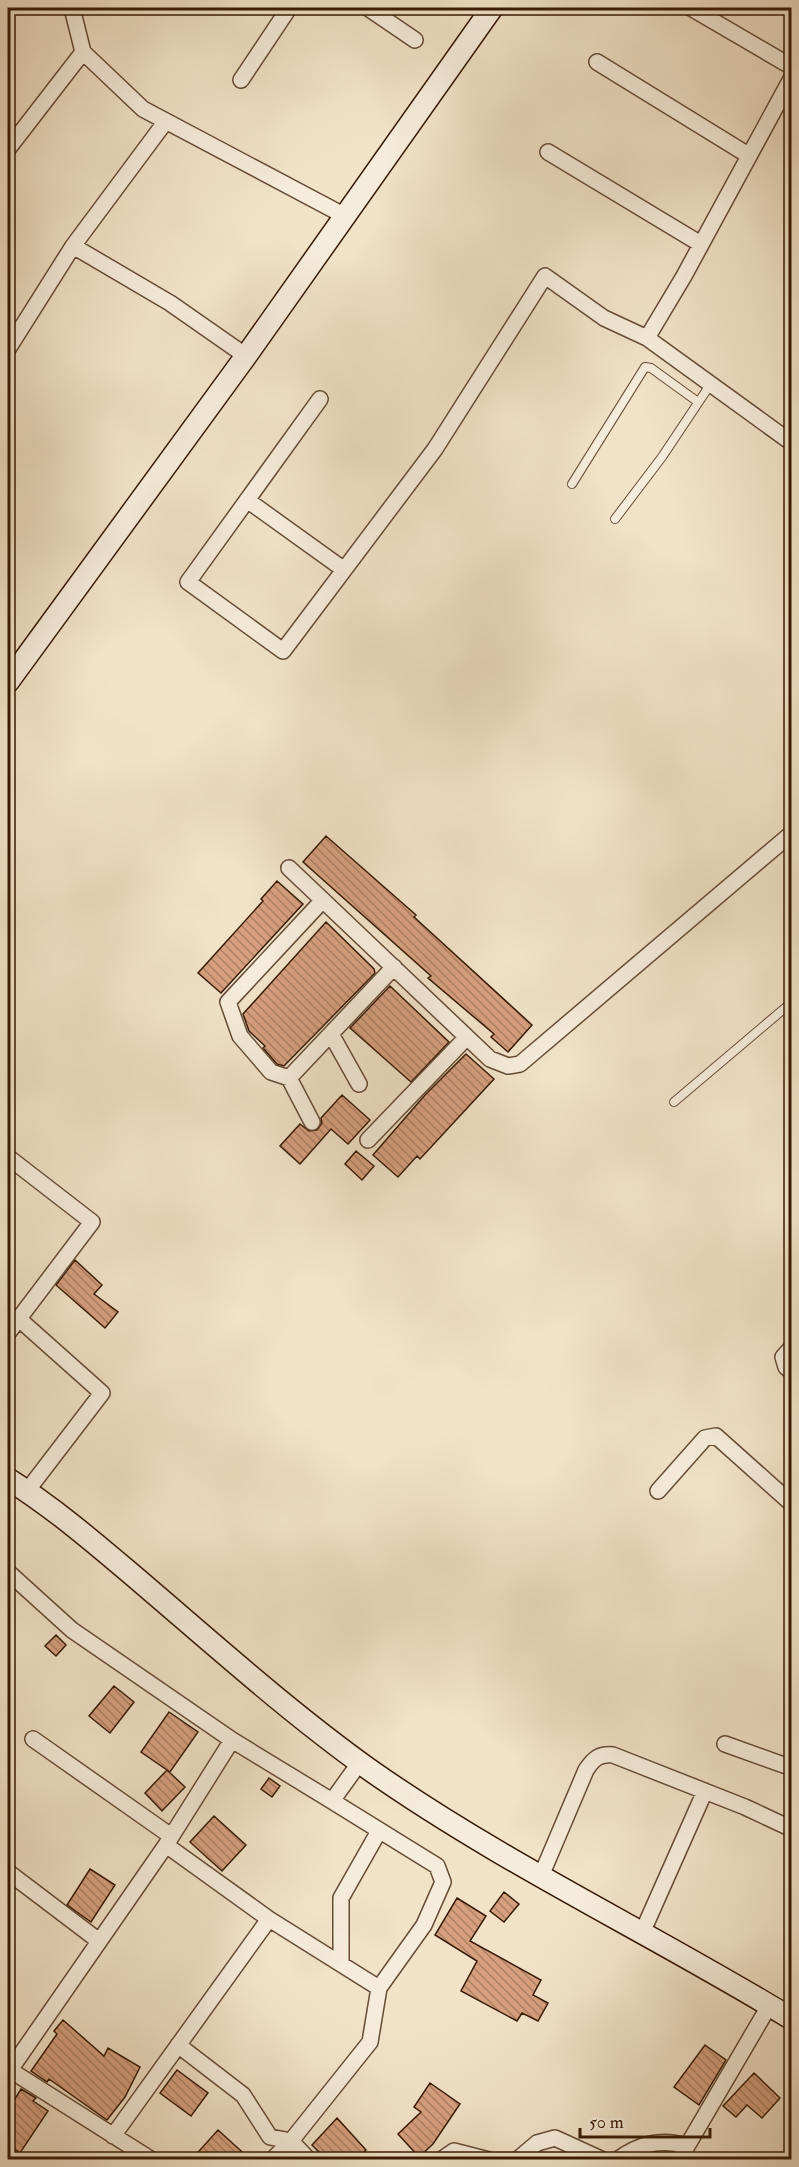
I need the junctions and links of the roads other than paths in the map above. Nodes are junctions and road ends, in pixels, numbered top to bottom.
1 (72, 8) edge
2 (289, 8) edge
3 (369, 8) edge
4 (492, 8) edge
5 (691, 8) edge
6 (416, 40) dead end
7 (83, 52) junction
8 (597, 62) dead end
9 (792, 67) edge
10 (792, 77) edge
11 (241, 80) dead end
12 (166, 121) junction
13 (8, 149) edge
14 (548, 152) dead end
15 (748, 155) junction
16 (345, 216) junction
17 (699, 243) junction
18 (73, 246) junction
19 (647, 338) junction
20 (8, 349) edge
21 (246, 356) junction
22 (710, 385) junction
23 (320, 399) dead end
24 (698, 402) junction
25 (792, 443) edge
26 (572, 484) dead end
27 (247, 500) junction
28 (615, 519) dead end
29 (343, 569) junction
30 (8, 682) edge
31 (792, 833) edge
32 (289, 868) dead end
33 (323, 900) junction
34 (393, 967) junction
35 (792, 1002) edge
36 (331, 1034) junction
37 (467, 1037) junction
38 (290, 1078) junction
39 (359, 1084) dead end
40 (674, 1102) dead end
41 (312, 1122) dead end
42 (368, 1140) dead end
43 (8, 1158) edge
44 (19, 1319) junction
45 (8, 1333) edge
46 (792, 1347) edge
47 (792, 1372) edge
48 (8, 1479) edge
49 (27, 1491) junction
50 (658, 1491) dead end
51 (792, 1504) edge
52 (8, 1572) edge
53 (33, 1739) dead end
54 (232, 1740) junction
55 (725, 1744) dead end
56 (360, 1762) junction
57 (792, 1768) edge
58 (705, 1791) junction
59 (332, 1801) junction
60 (792, 1829) edge
61 (380, 1831) junction
62 (169, 1840) junction
63 (8, 1872) edge
64 (542, 1876) junction
65 (268, 1919) junction
66 (642, 1933) junction
67 (99, 1941) junction
68 (341, 1964) junction
69 (379, 1988) junction
70 (769, 2006) junction
71 (792, 2019) edge
72 (178, 2045) junction
73 (13, 2080) edge
74 (113, 2136) junction
75 (291, 2141) junction
76 (683, 2153) edge
77 (488, 2159) edge
78 (152, 2160) edge
79 (273, 2160) edge
80 (309, 2160) edge
81 (441, 2160) edge
82 (517, 2160) edge
83 (603, 2160) edge
84 (617, 2160) edge

1 - 7 street
2 - 11 street
3 - 6 street
4 - 16 street
5 - 9 street
7 - 12 street
7 - 13 street
8 - 15 street
10 - 15 street
12 - 16 street
12 - 18 street
14 - 17 street
15 - 17 street
16 - 21 street
17 - 19 street
18 - 20 street
18 - 21 street
19 - 22 street
19 - 29 street
21 - 30 street
22 - 24 lane
22 - 25 street
23 - 27 street
24 - 26 lane
24 - 28 lane
27 - 29 street
27 - 29 street
31 - 37 street
32 - 33 street
33 - 34 street
33 - 38 street
34 - 36 street
34 - 37 street
35 - 40 lane
36 - 38 street
36 - 39 street
37 - 42 street
38 - 41 street
43 - 44 street
44 - 45 street
44 - 49 street
46 - 47 street
48 - 49 street
49 - 56 street
50 - 51 street
52 - 54 street
53 - 62 street
54 - 59 street
54 - 62 street
55 - 57 street
56 - 59 street
56 - 64 street
58 - 60 street
58 - 64 street
58 - 66 street
59 - 61 street
61 - 68 street
61 - 69 street
62 - 65 street
62 - 67 street
63 - 67 street
64 - 66 street
65 - 68 street
65 - 72 street
66 - 70 street
67 - 73 street
68 - 69 street
69 - 75 street
70 - 71 street
70 - 76 street
72 - 74 street
72 - 75 street
73 - 74 street
74 - 78 street
75 - 79 street
75 - 80 street
76 - 84 street
77 - 81 street
82 - 83 street

